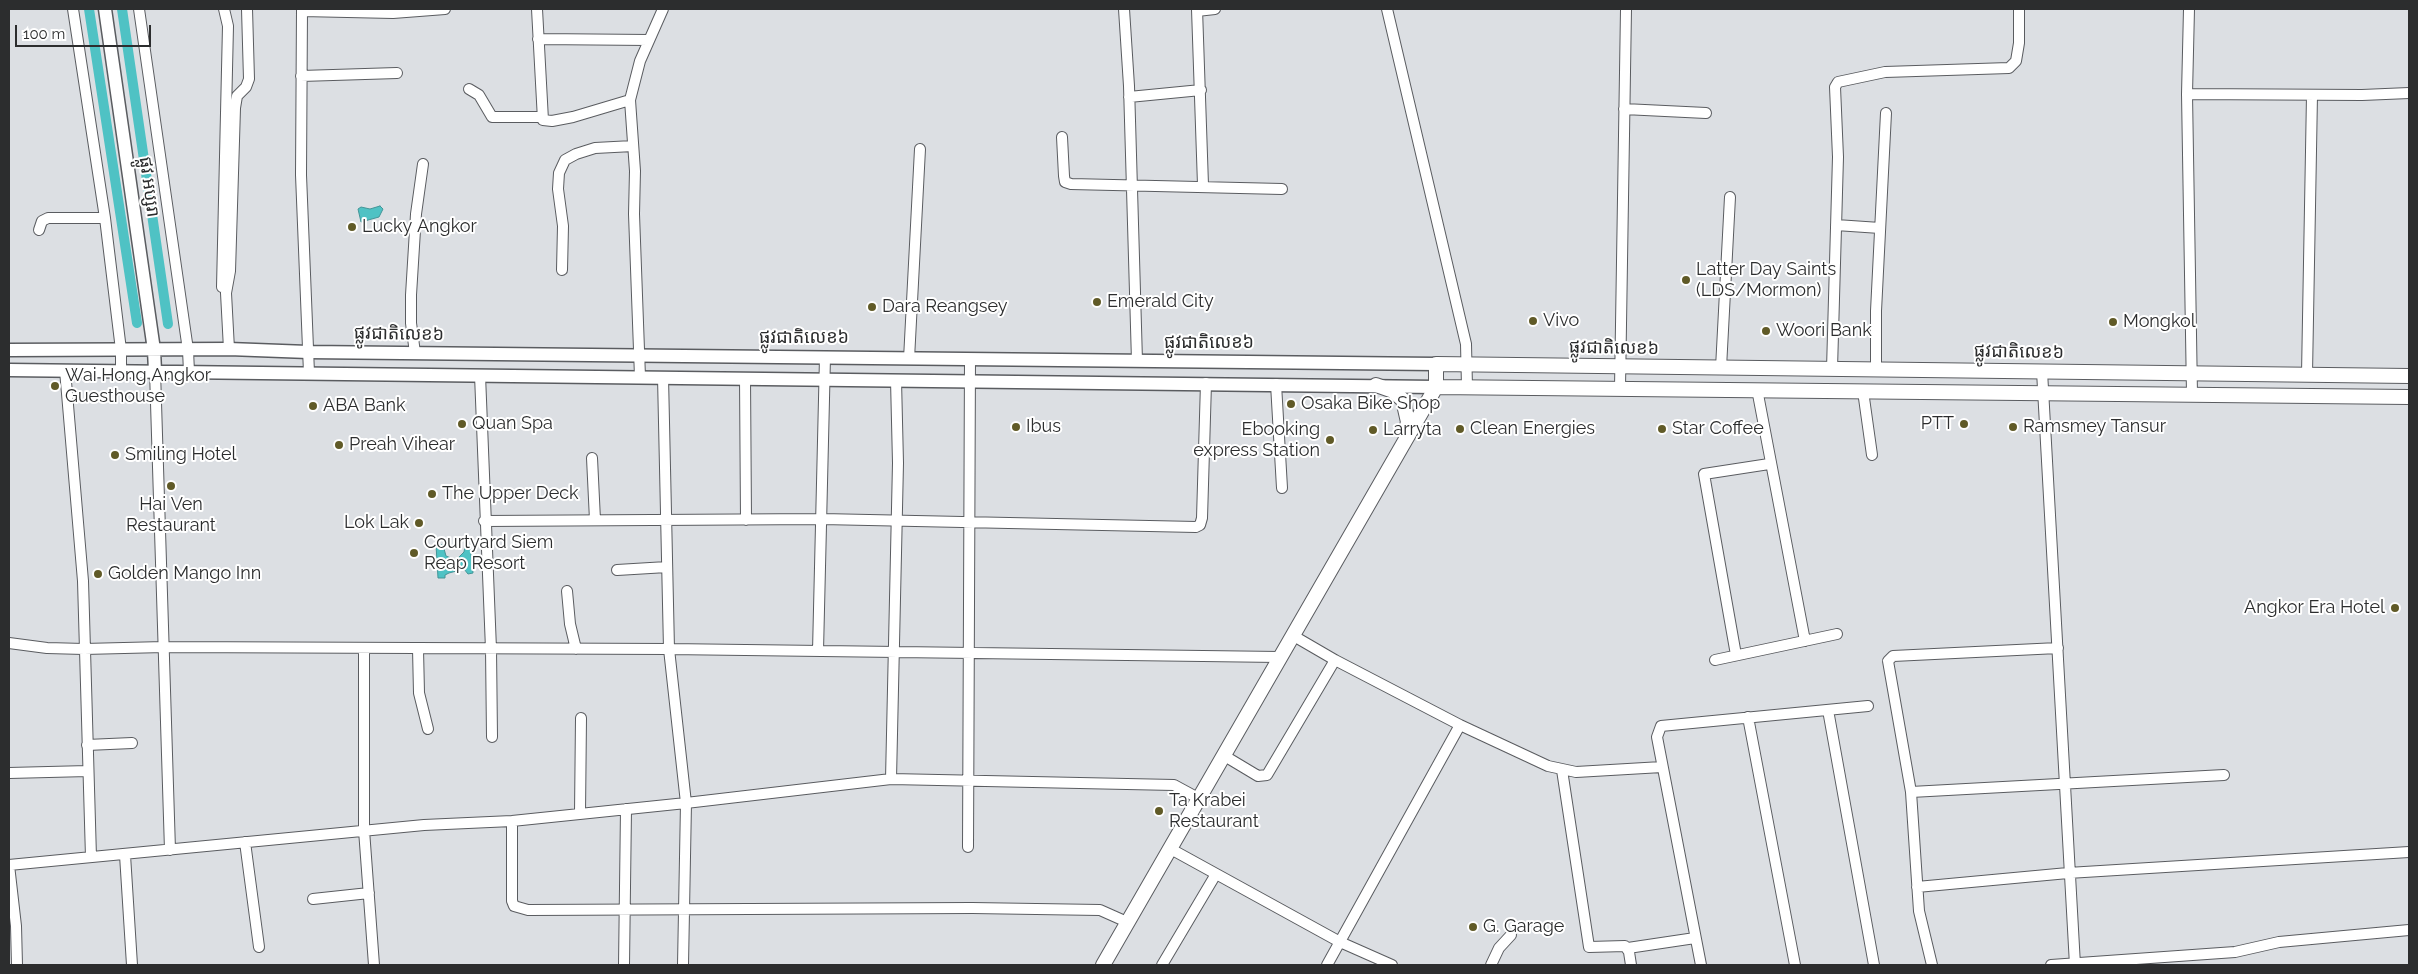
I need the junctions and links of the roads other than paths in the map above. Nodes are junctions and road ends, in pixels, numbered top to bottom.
1 (73, 9) edge
2 (105, 9) edge
3 (139, 9) edge
4 (224, 9) edge
5 (247, 9) edge
6 (445, 9) edge
7 (537, 9) edge
8 (663, 9) edge
9 (1124, 9) edge
10 (1215, 9) edge
11 (1387, 9) edge
12 (1626, 9) edge
13 (2019, 9) edge
14 (2189, 9) edge
15 (302, 10) edge
16 (1197, 10) edge
17 (393, 11) edge
18 (538, 39) junction
19 (649, 40) junction
20 (397, 73) dead end
21 (301, 76) junction
22 (469, 89) dead end
23 (1201, 90) junction
24 (2409, 92) edge
25 (2187, 94) junction
26 (2312, 95) junction
27 (1129, 97) junction
28 (630, 100) junction
29 (1624, 109) junction
30 (1706, 113) dead end
31 (1886, 113) dead end
32 (542, 117) junction
33 (1062, 137) dead end
34 (633, 146) junction
35 (920, 149) dead end
36 (423, 164) dead end
37 (1131, 184) junction
38 (1203, 185) junction
39 (1282, 188) dead end
40 (1730, 197) dead end
41 (105, 218) junction
42 (1836, 225) junction
43 (1880, 228) junction
44 (39, 230) dead end
45 (562, 270) dead end
46 (227, 320) junction
47 (229, 349) junction
48 (9, 350) edge
49 (121, 350) junction
50 (154, 350) junction
51 (188, 350) junction
52 (308, 352) junction
53 (415, 353) junction
54 (639, 356) junction
55 (825, 357) junction
56 (909, 358) junction
57 (970, 359) junction
58 (1137, 361) junction
59 (1436, 364) junction
60 (1467, 365) junction
61 (1620, 367) junction
62 (1721, 368) junction
63 (1832, 369) junction
64 (9, 370) edge
65 (65, 370) junction
66 (1876, 370) junction
67 (121, 371) junction
68 (2042, 371) junction
69 (155, 372) junction
70 (189, 372) junction
71 (309, 373) junction
72 (2192, 373) junction
73 (2307, 374) junction
74 (480, 375) junction
75 (2409, 376) edge
76 (640, 377) junction
77 (663, 377) junction
78 (745, 378) junction
79 (825, 379) junction
80 (896, 380) junction
81 (970, 381) junction
82 (1206, 383) junction
83 (1276, 384) junction
84 (1376, 385) junction
85 (1436, 387) junction
86 (1467, 387) junction
87 (1620, 388) junction
88 (1757, 389) junction
89 (1863, 391) junction
90 (2042, 393) junction
91 (2192, 394) junction
92 (2409, 397) edge
93 (1402, 446) junction
94 (1872, 455) dead end
95 (592, 458) dead end
96 (1769, 464) junction
97 (1282, 488) dead end
98 (822, 519) junction
99 (595, 520) junction
100 (666, 520) junction
101 (746, 520) junction
102 (484, 521) junction
103 (896, 521) junction
104 (970, 522) junction
105 (667, 567) junction
106 (616, 570) dead end
107 (567, 591) dead end
108 (1837, 634) dead end
109 (1292, 635) junction
110 (1805, 641) junction
111 (9, 643) edge
112 (164, 647) junction
113 (2058, 648) junction
114 (84, 649) junction
115 (364, 649) junction
116 (418, 649) junction
117 (491, 649) junction
118 (576, 649) junction
119 (669, 649) junction
120 (818, 651) junction
121 (894, 652) junction
122 (970, 654) junction
123 (1736, 655) junction
124 (1280, 658) junction
125 (1335, 660) junction
126 (1715, 660) dead end
127 (1868, 706) dead end
128 (1828, 710) junction
129 (1748, 717) junction
130 (581, 718) dead end
131 (1460, 725) junction
132 (428, 729) dead end
133 (492, 737) dead end
134 (132, 743) dead end
135 (87, 744) junction
136 (1223, 755) junction
137 (1662, 767) junction
138 (1562, 770) junction
139 (88, 771) junction
140 (9, 773) edge
141 (2224, 775) dead end
142 (891, 779) junction
143 (968, 781) junction
144 (2064, 784) junction
145 (1911, 792) junction
146 (1198, 798) junction
147 (686, 803) junction
148 (626, 809) junction
149 (580, 813) junction
150 (512, 821) junction
151 (364, 830) junction
152 (244, 842) junction
153 (968, 848) dead end
154 (1169, 848) junction
155 (170, 850) junction
156 (2409, 852) edge
157 (125, 854) junction
158 (91, 857) junction
159 (9, 865) edge
160 (2068, 873) junction
161 (1216, 874) junction
162 (1917, 887) junction
163 (369, 892) junction
164 (313, 899) dead end
165 (685, 908) junction
166 (625, 910) junction
167 (1127, 922) junction
168 (2409, 930) edge
169 (1510, 935) dead end
170 (1695, 938) junction
171 (1340, 942) junction
172 (258, 947) dead end
173 (1628, 948) junction
174 (1108, 963) edge
175 (2075, 964) edge
176 (18, 965) edge
177 (132, 965) edge
178 (374, 965) edge
179 (624, 965) edge
180 (682, 965) edge
181 (1162, 965) edge
182 (1327, 965) edge
183 (1392, 965) edge
184 (1490, 965) edge
185 (1632, 965) edge
186 (1701, 965) edge
187 (1795, 965) edge
188 (1874, 965) edge
189 (1932, 965) edge
190 (2051, 965) edge

1 - 41 street
2 - 50 main road, ផ្លូវ អប្សរា
3 - 51 street
4 - 46 street
5 - 46 street
6 - 17 street
7 - 18 street
8 - 19 street
9 - 27 street
10 - 16 street
11 - 60 street
12 - 29 street
13 - 42 street
14 - 25 street
15 - 17 street
15 - 21 street
16 - 23 street
18 - 19 street
18 - 32 street
19 - 28 street
20 - 21 street
21 - 52 street
22 - 32 street
23 - 27 street
23 - 38 street
24 - 26 street
25 - 26 street
25 - 72 street
26 - 73 street
27 - 37 street
28 - 32 street
28 - 34 street
29 - 30 street
29 - 61 street
31 - 43 street
33 - 37 street
34 - 45 street
34 - 54 street
35 - 56 street
36 - 53 street
37 - 38 street
37 - 58 street
38 - 39 street
40 - 62 street
41 - 44 street
41 - 49 street
42 - 43 street
42 - 63 street
43 - 66 street
46 - 47 street
47 - 51 main road, ផ្លូវជាតិលេខ៦
47 - 52 main road, ផ្លូវជាតិលេខ៦
48 - 49 main road, ផ្លូវជាតិលេខ៦
49 - 50 main road, ផ្លូវជាតិលេខ៦
49 - 67 street
50 - 51 main road, ផ្លូវជាតិលេខ៦
50 - 69 main road, ផ្លូវ អប្សរា
51 - 70 street
52 - 53 main road, ផ្លូវជាតិលេខ៦
52 - 71 street
53 - 54 main road, ផ្លូវជាតិលេខ៦
54 - 55 main road, ផ្លូវជាតិលេខ៦
54 - 76 street
55 - 56 main road, ផ្លូវជាតិលេខ៦
55 - 79 street
56 - 57 main road, ផ្លូវជាតិលេខ៦
57 - 58 main road, ផ្លូវជាតិលេខ៦
57 - 81 street
58 - 59 main road, ផ្លូវជាតិលេខ៦
59 - 60 highway, ផ្លូវជាតិលេខ៦
59 - 85 highway
60 - 61 highway, ផ្លូវជាតិលេខ៦
60 - 86 street
61 - 62 highway, ផ្លូវជាតិលេខ៦
61 - 87 street
62 - 63 highway, ផ្លូវជាតិលេខ៦
63 - 66 highway, ផ្លូវជាតិលេខ៦
64 - 65 main road
65 - 67 main road
65 - 114 street
66 - 68 highway, ផ្លូវជាតិលេខ៦
67 - 69 main road
68 - 72 highway, ផ្លូវជាតិលេខ៦
68 - 90 street
69 - 70 main road
69 - 112 street
70 - 71 main road
71 - 74 main road
72 - 73 highway, ផ្លូវជាតិលេខ៦
72 - 91 street
73 - 75 highway, ផ្លូវជាតិលេខ៦
74 - 76 main road
74 - 102 street
76 - 77 main road
77 - 78 main road
77 - 100 street
78 - 79 main road
78 - 101 street
79 - 80 main road
79 - 98 street
80 - 81 main road
80 - 103 street
81 - 82 main road
81 - 104 street
82 - 83 main road
82 - 104 street
83 - 84 main road
83 - 97 street
84 - 85 main road
84 - 93 highway
85 - 86 highway
85 - 93 highway
86 - 87 highway
87 - 88 highway
88 - 89 highway
88 - 96 street
89 - 90 highway
89 - 94 street
90 - 91 highway
90 - 113 street
91 - 92 highway
93 - 109 highway
95 - 99 street
96 - 110 street
96 - 123 street
98 - 101 street
98 - 103 street
98 - 120 street
99 - 100 street
99 - 102 street
100 - 101 street
100 - 105 street
102 - 117 street
103 - 104 street
103 - 121 street
104 - 122 street
105 - 106 street
105 - 119 street
107 - 118 street
108 - 110 street
109 - 124 highway
109 - 125 street
110 - 123 street
111 - 114 street
112 - 114 street
112 - 115 street
112 - 155 street
113 - 144 street
113 - 145 street
114 - 135 street
115 - 116 street
115 - 151 street
116 - 117 street
116 - 132 street
117 - 118 street
117 - 133 street
118 - 119 street
119 - 120 street
119 - 147 street
120 - 121 street
121 - 122 street
121 - 142 street
122 - 124 street
122 - 143 street
123 - 126 street
124 - 136 highway
125 - 131 street
125 - 136 street
127 - 128 street
128 - 129 street
128 - 188 street
129 - 137 street
129 - 187 street
130 - 149 street
131 - 138 street
131 - 171 street
134 - 135 street
135 - 139 street
136 - 146 highway
137 - 138 street
137 - 170 street
138 - 173 street
139 - 140 street
139 - 158 street
141 - 144 street
142 - 143 street
142 - 147 street
143 - 146 street
143 - 153 street
144 - 145 street
144 - 160 street
145 - 162 street
146 - 154 highway
147 - 148 street
147 - 165 street
148 - 149 street
148 - 166 street
149 - 150 street
150 - 151 street
150 - 166 street
151 - 152 street
151 - 163 street
152 - 155 street
152 - 172 street
154 - 161 street
154 - 167 highway
155 - 157 street
156 - 160 street
157 - 158 street
157 - 177 street
158 - 159 street
159 - 176 street
160 - 162 street
160 - 175 street
161 - 171 street
161 - 181 street
162 - 189 street
163 - 164 street
163 - 178 street
165 - 166 street
165 - 167 street
165 - 180 street
166 - 179 street
167 - 174 highway
168 - 175 street
169 - 184 street
170 - 173 street
170 - 186 street
171 - 182 street
171 - 183 street
173 - 185 street
175 - 190 street

